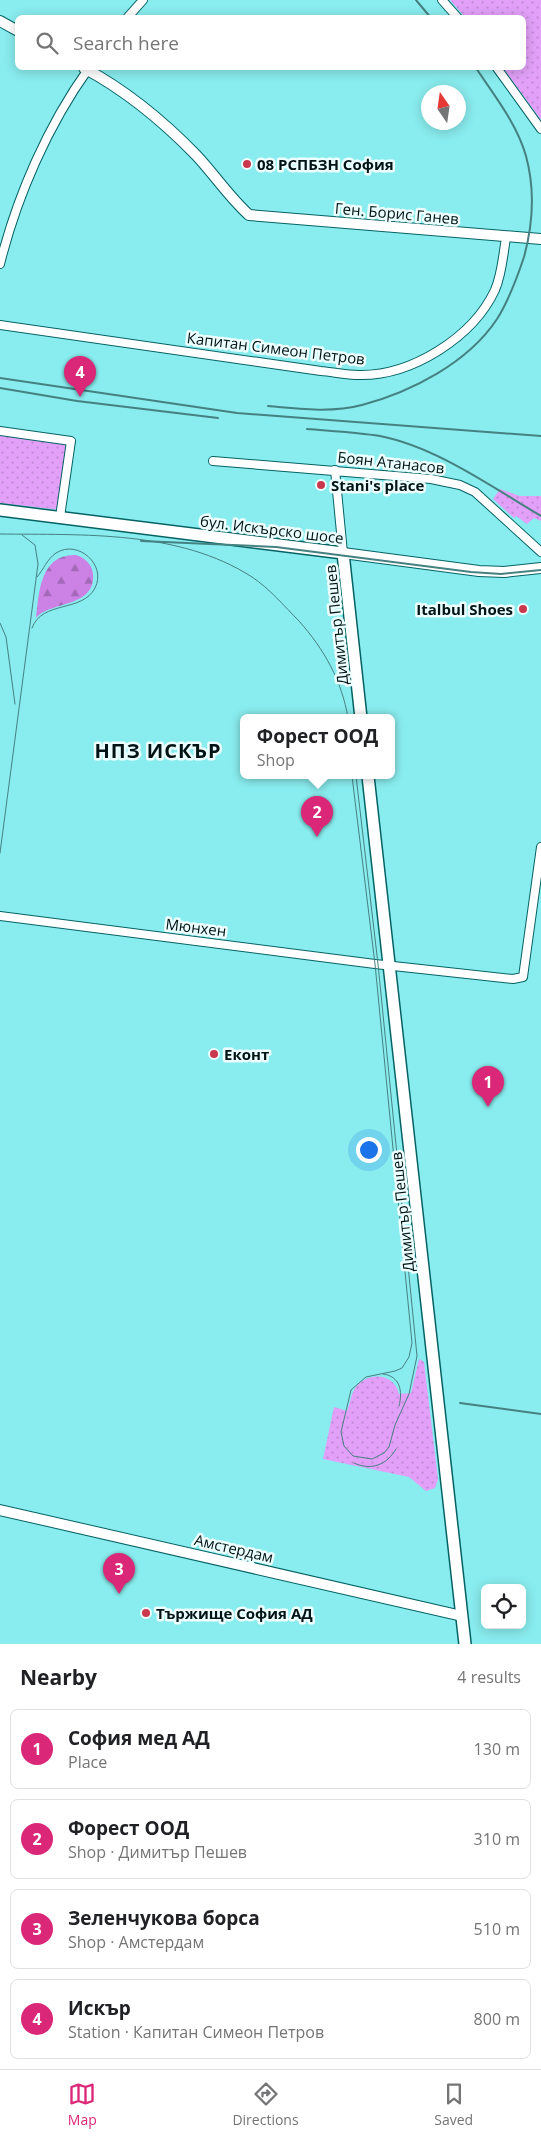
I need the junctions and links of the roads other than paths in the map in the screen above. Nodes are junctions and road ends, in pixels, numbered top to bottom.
1 (143, 0) edge
2 (442, 0) edge
3 (130, 15) edge
4 (455, 15) edge
5 (0, 21) edge
6 (15, 28) edge
7 (86, 70) edge
8 (90, 70) edge
9 (498, 70) edge
10 (541, 129) edge
11 (506, 238) junction
12 (541, 239) edge
13 (0, 264) edge
14 (0, 325) edge
15 (0, 431) edge
16 (213, 461) dead end
17 (335, 470) junction
18 (0, 510) edge
19 (60, 518) junction
20 (541, 552) edge
21 (343, 553) junction
22 (541, 568) edge
23 (362, 714) edge
24 (368, 779) edge
25 (541, 847) edge
26 (539, 884) edge
27 (0, 916) edge
28 (389, 966) junction
29 (0, 1510) edge
30 (462, 1616) junction
31 (465, 1644) edge

1 - 3 street
2 - 4 street
5 - 6 street
7 - 13 street
8 - 11 street, Ген. Борис Ганев
9 - 10 street
11 - 12 street, Ген. Борис Ганев
11 - 14 street, Капитан Симеон Петров
15 - 19 street
16 - 17 street, Боян Атанасов
17 - 20 street, Боян Атанасов
17 - 21 street, Димитър Пешев
18 - 19 main road, бул. Искърско шосе
19 - 21 main road, бул. Искърско шосе
21 - 22 street, бул. Искърско шосе
21 - 23 main road, Димитър Пешев
24 - 28 main road, Димитър Пешев
25 - 26 street
26 - 28 street, Мюнхен
27 - 28 street, Мюнхен
28 - 30 main road, Димитър Пешев
29 - 30 street, Амстердам
30 - 31 main road, Димитър Пешев

